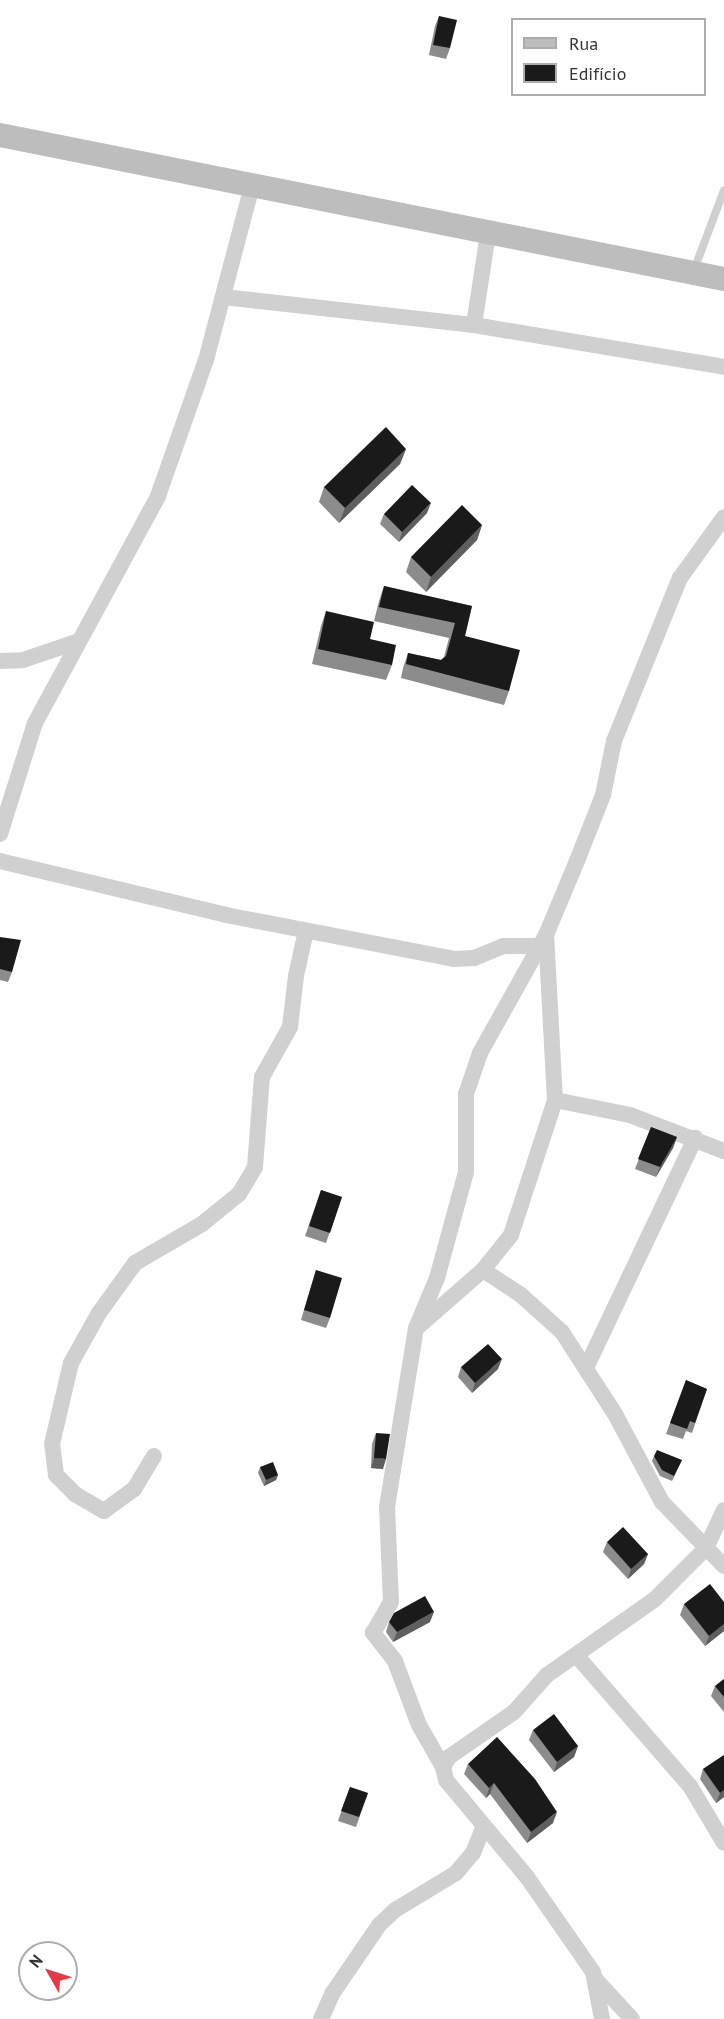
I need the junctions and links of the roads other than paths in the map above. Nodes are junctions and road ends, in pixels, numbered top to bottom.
1 (0, 135) edge
2 (253, 182) junction
3 (724, 190) edge
4 (488, 233) junction
5 (693, 273) junction
6 (724, 279) edge
7 (224, 297) junction
8 (474, 325) junction
9 (724, 367) edge
10 (724, 517) edge
11 (79, 641) junction
12 (0, 661) edge
13 (0, 834) edge
14 (0, 861) edge
15 (306, 932) junction
16 (542, 940) junction
17 (555, 1100) junction
18 (695, 1138) junction
19 (724, 1151) edge
20 (483, 1270) junction
21 (416, 1328) junction
22 (586, 1368) junction
23 (154, 1456) dead end
24 (724, 1510) edge
25 (706, 1548) junction
26 (724, 1566) edge
27 (576, 1655) junction
28 (443, 1767) junction
29 (484, 1826) junction
30 (724, 1843) edge
31 (596, 1980) junction
32 (321, 2019) edge
33 (602, 2019) edge
34 (632, 2019) edge

1 - 2 main road
2 - 4 main road
2 - 7 street
3 - 5 lane
4 - 5 main road
4 - 8 street
5 - 6 main road
7 - 8 street
7 - 11 street
8 - 9 street
10 - 16 street
11 - 12 street
11 - 13 street
14 - 15 street
15 - 16 street
15 - 23 street
16 - 17 street
16 - 21 street
17 - 18 street
17 - 20 street
18 - 19 street
18 - 22 street
20 - 21 street
20 - 22 street
21 - 28 street
22 - 25 street
24 - 25 street
25 - 26 street
25 - 27 street
27 - 28 street
27 - 30 street
28 - 29 street
29 - 31 street
29 - 32 street
31 - 33 street
31 - 34 street

